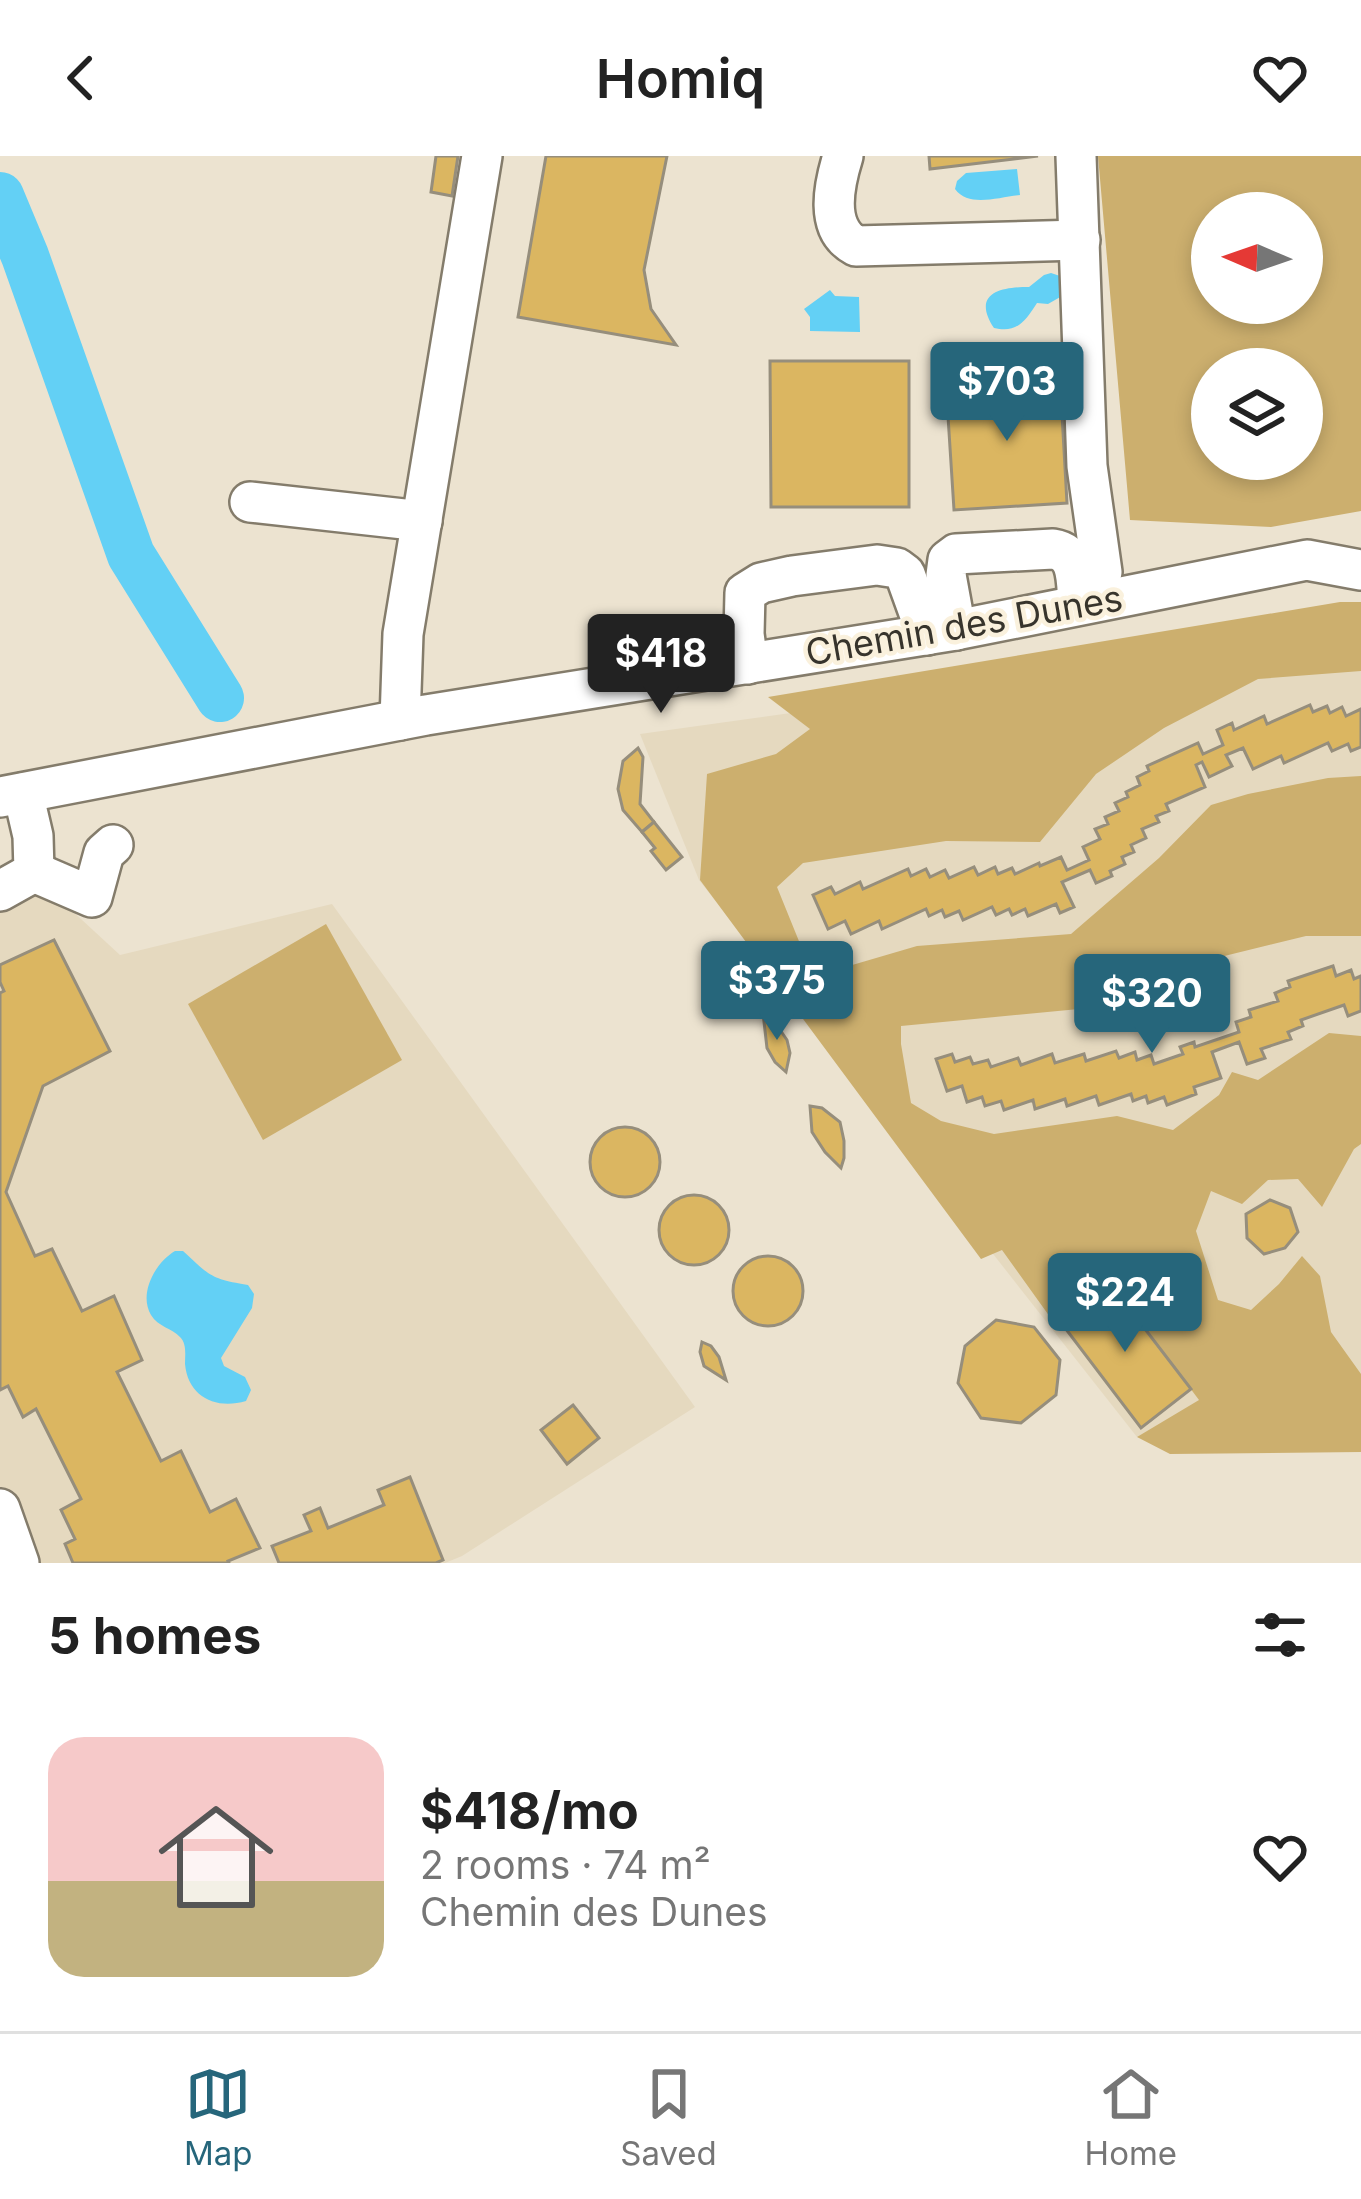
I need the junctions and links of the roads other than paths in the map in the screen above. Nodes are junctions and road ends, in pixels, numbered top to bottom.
1 (482, 156) edge
2 (843, 156) edge
3 (1076, 156) edge
4 (1080, 240) junction
5 (250, 502) dead end
6 (422, 521) junction
7 (1361, 553) edge
8 (1307, 560) junction
9 (1361, 571) edge
10 (1090, 588) junction
11 (942, 633) junction
12 (748, 664) junction
13 (400, 720) junction
14 (11, 795) edge
15 (113, 845) dead end
16 (17, 881) edge
17 (0, 1509) edge
18 (19, 1563) edge

1 - 6 street
2 - 4 street
3 - 4 street
4 - 10 street
5 - 6 street
6 - 13 street
7 - 8 street
8 - 9 street, Chemin des Dunes
8 - 10 street, Chemin des Dunes
10 - 11 street, Chemin des Dunes
10 - 11 street
11 - 12 street, Chemin des Dunes
11 - 12 street
12 - 13 street, Chemin des Dunes
13 - 14 street, Chemin des Dunes
14 - 16 street
15 - 16 street
17 - 18 street

